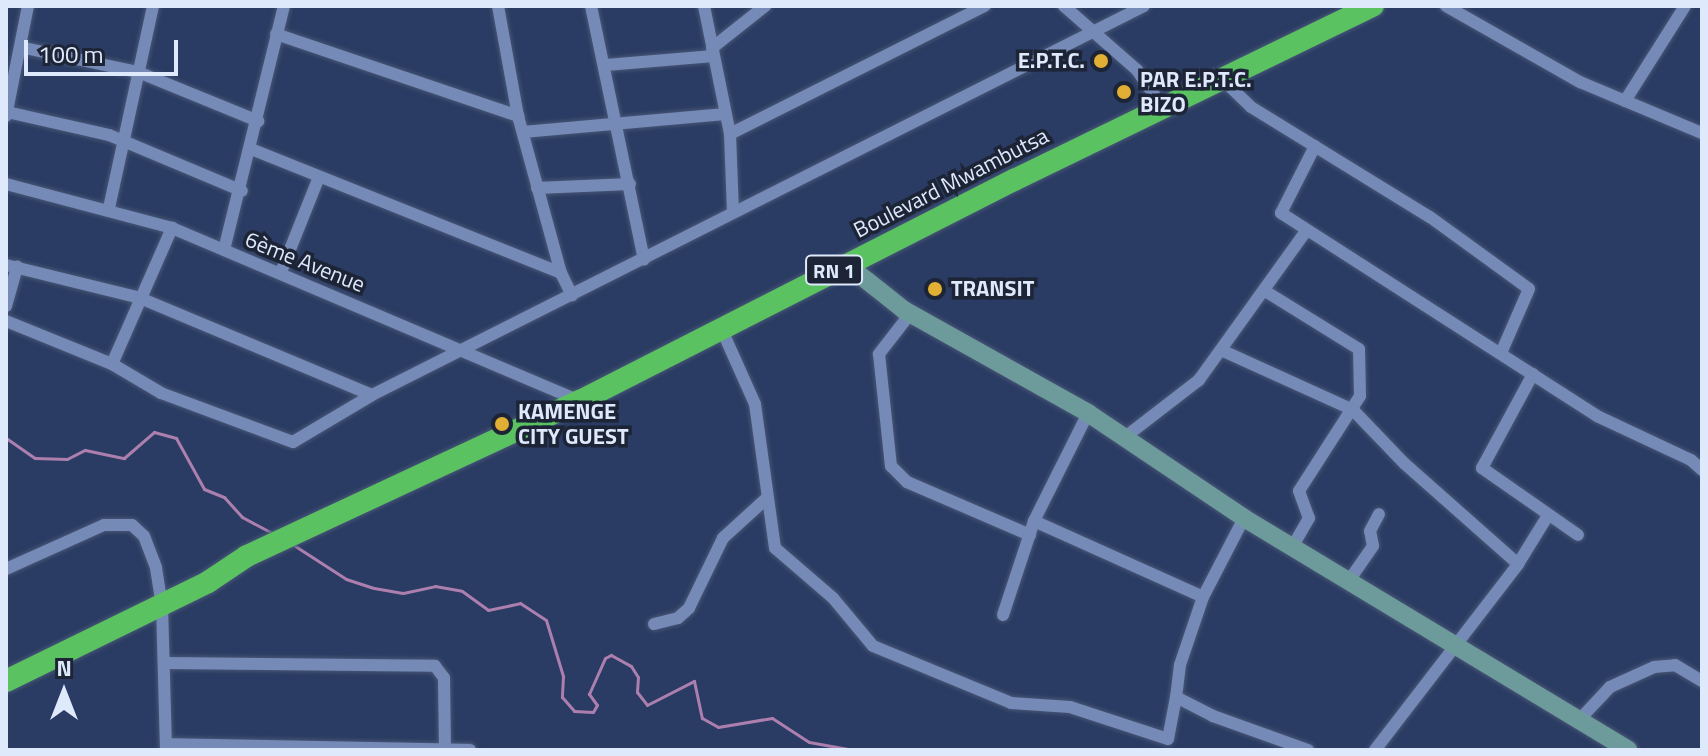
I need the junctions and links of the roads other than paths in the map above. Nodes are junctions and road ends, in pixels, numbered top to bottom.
1 (28, 6) edge
2 (153, 6) edge
3 (284, 6) edge
4 (498, 6) edge
5 (591, 6) edge
6 (704, 6) edge
7 (765, 6) edge
8 (985, 6) edge
9 (1064, 6) edge
10 (1144, 6) edge
11 (1373, 6) edge
12 (1446, 6) edge
13 (1685, 6) edge
14 (1097, 32) junction
15 (276, 34) junction
16 (20, 47) junction
17 (713, 52) junction
18 (606, 65) junction
19 (138, 72) junction
20 (1222, 79) junction
21 (1625, 101) junction
22 (1163, 108) junction
23 (6, 114) edge
24 (725, 114) junction
25 (518, 116) junction
26 (258, 121) junction
27 (618, 124) junction
28 (523, 132) junction
29 (1702, 133) edge
30 (730, 134) junction
31 (122, 140) junction
32 (1315, 146) junction
33 (251, 149) junction
34 (319, 177) junction
35 (6, 184) edge
36 (630, 184) junction
37 (537, 188) junction
38 (242, 191) junction
39 (109, 208) junction
40 (733, 212) junction
41 (172, 228) junction
42 (1306, 231) junction
43 (224, 250) junction
44 (644, 260) junction
45 (846, 264) junction
46 (11, 266) edge
47 (281, 272) junction
48 (561, 273) junction
49 (1265, 291) junction
50 (572, 296) junction
51 (140, 298) junction
52 (6, 306) edge
53 (910, 314) junction
54 (6, 321) edge
55 (721, 328) junction
56 (468, 350) junction
57 (1221, 350) junction
58 (1501, 353) junction
59 (112, 364) junction
60 (1533, 374) junction
61 (372, 395) junction
62 (580, 401) junction
63 (1353, 410) junction
64 (1088, 413) junction
65 (1125, 437) junction
66 (1702, 470) edge
67 (767, 498) junction
68 (1379, 514) dead end
69 (1547, 517) junction
70 (1244, 518) junction
71 (1034, 521) junction
72 (1030, 535) junction
73 (1578, 535) dead end
74 (1292, 548) junction
75 (1518, 564) junction
76 (6, 569) edge
77 (1348, 582) junction
78 (1203, 597) junction
79 (162, 605) junction
80 (1003, 615) dead end
81 (654, 624) dead end
82 (1453, 647) junction
83 (166, 663) junction
84 (6, 681) edge
85 (1702, 681) edge
86 (1176, 697) junction
87 (1581, 718) junction
88 (166, 747) edge
89 (445, 748) edge
90 (470, 750) edge
91 (1308, 750) edge
92 (1375, 750) edge
93 (1628, 750) edge

1 - 16 street
2 - 19 street
3 - 15 street
4 - 25 street
5 - 18 street
6 - 17 street
7 - 17 street
8 - 30 street
9 - 14 street
10 - 14 street
11 - 20 highway, Boulevard Mwambutsa / RN 1
12 - 21 street
13 - 21 street
14 - 22 street
14 - 40 street
15 - 25 street
15 - 26 street
16 - 19 street
16 - 23 street
17 - 18 street
17 - 24 street
18 - 27 street
19 - 26 street
19 - 31 street
20 - 22 highway, Boulevard Mwambutsa / RN 1
20 - 32 street
21 - 29 street
22 - 45 highway, Boulevard Mwambutsa / RN 1
23 - 31 street
24 - 27 street
24 - 30 street
25 - 28 street
26 - 33 street
27 - 28 street
27 - 36 street
28 - 37 street
30 - 40 street
31 - 38 street
31 - 39 street
32 - 42 street
32 - 58 street
33 - 34 street
33 - 38 street
34 - 47 street
34 - 48 street
35 - 39 street, 6ème Avenue
36 - 37 street
36 - 44 street
37 - 48 street
38 - 43 street
39 - 41 street, 6ème Avenue
40 - 44 street
41 - 43 street, 6ème Avenue
41 - 51 street
42 - 49 street
42 - 58 street
43 - 47 street, 6ème Avenue
44 - 50 street
45 - 53 street
45 - 55 highway, Boulevard Mwambutsa / RN 1
46 - 51 street
46 - 52 street
47 - 56 street, 6ème Avenue
48 - 50 street
49 - 57 street
49 - 63 street
50 - 56 street
51 - 59 street
51 - 61 street
53 - 64 street
53 - 72 street
54 - 59 street
55 - 62 highway, Boulevard Mwambutsa / RN 1
55 - 67 street
56 - 61 street
56 - 62 street, 6ème Avenue
57 - 63 street
57 - 65 street
58 - 60 street
59 - 61 street
60 - 66 street
60 - 69 street
62 - 79 highway, Boulevard Mwambutsa / RN 1
63 - 74 street
63 - 75 street
64 - 65 street
64 - 71 street
65 - 70 street
67 - 81 street
67 - 86 street
68 - 77 street
69 - 73 street
69 - 75 street
70 - 74 street
70 - 78 street
71 - 72 street
71 - 78 street
72 - 80 street
74 - 77 street
75 - 82 street
76 - 79 street
77 - 82 street
78 - 86 street
79 - 83 street
79 - 84 highway, Boulevard Mwambutsa / RN 1
82 - 87 street
82 - 92 street
83 - 88 street
83 - 89 street
85 - 87 street
86 - 91 street
87 - 93 street
88 - 89 street
89 - 90 street

